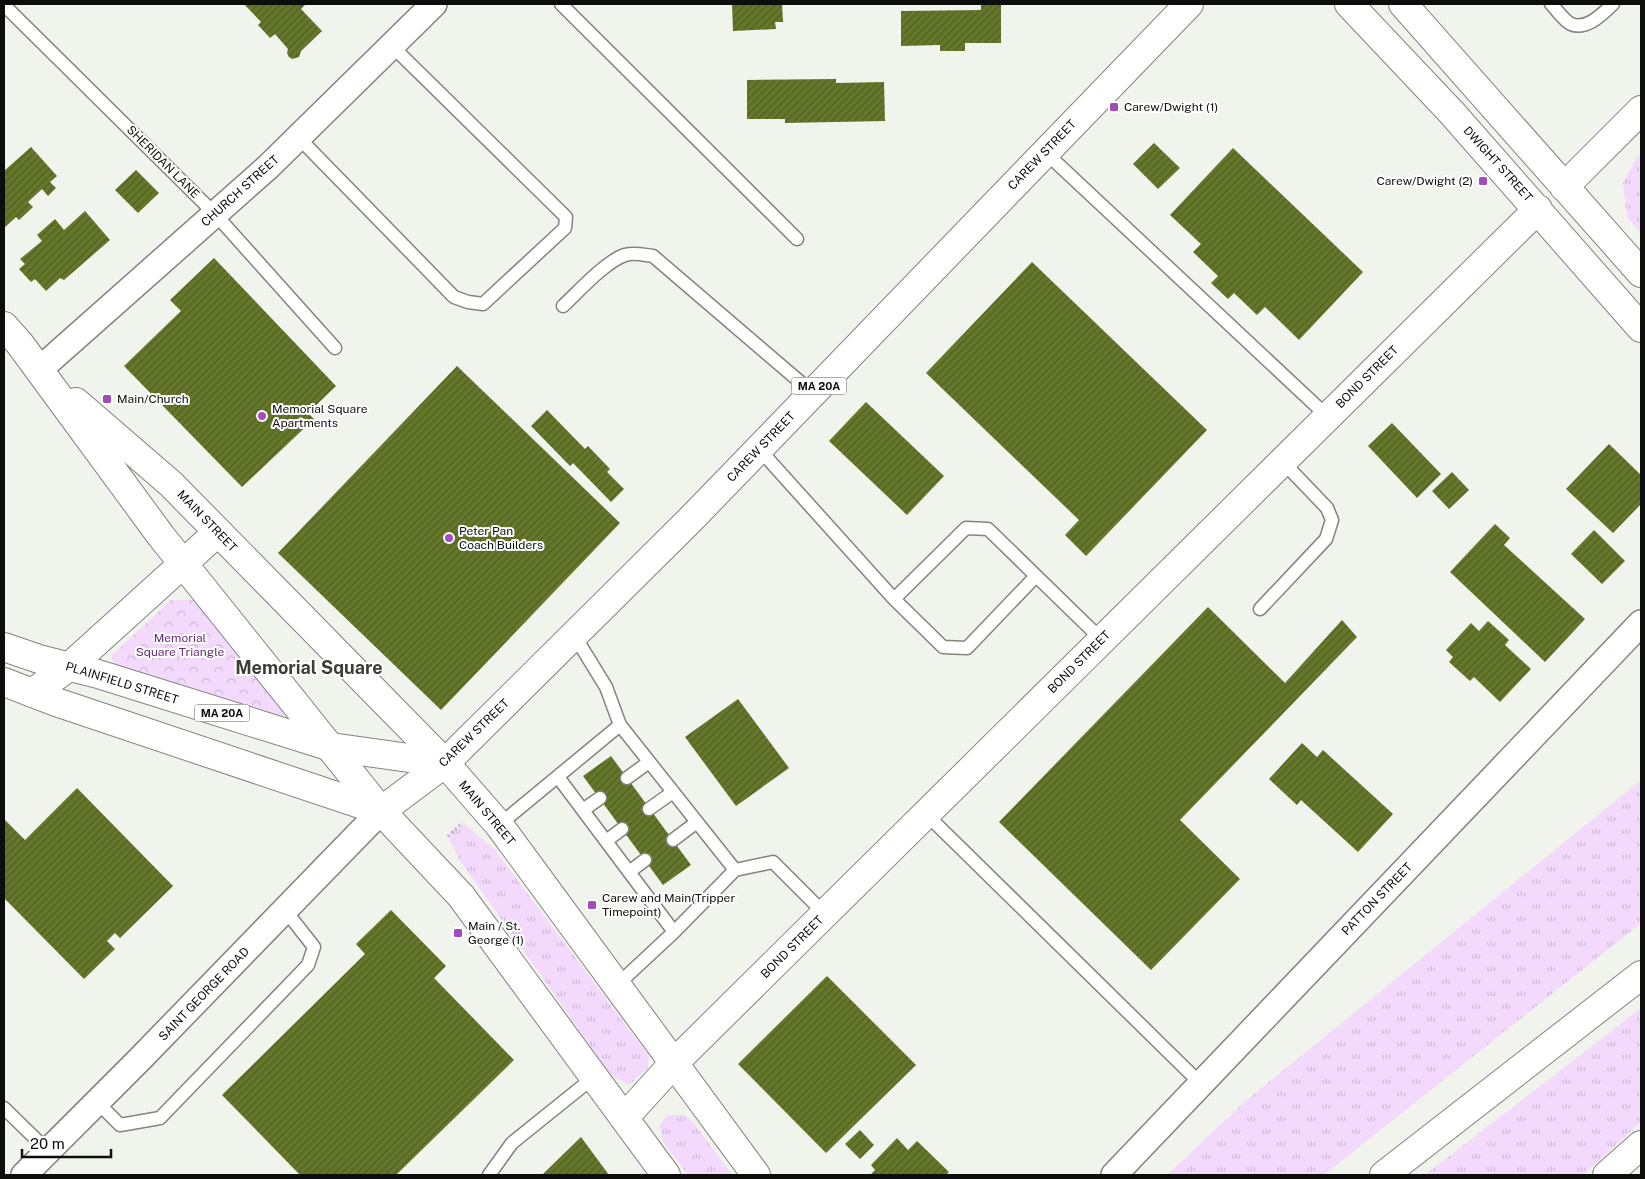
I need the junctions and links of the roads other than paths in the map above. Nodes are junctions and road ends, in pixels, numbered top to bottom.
1 (434, 4) edge
2 (561, 4) edge
3 (1189, 4) edge
4 (1350, 4) edge
5 (1403, 4) edge
6 (1551, 4) edge
7 (1613, 4) edge
8 (4, 5) edge
9 (391, 45) junction
10 (1641, 110) edge
11 (298, 137) junction
12 (1045, 152) junction
13 (1564, 186) junction
14 (1538, 209) junction
15 (215, 214) junction
16 (797, 239) dead end
17 (1641, 273) edge
18 (563, 306) dead end
19 (4, 326) edge
20 (1641, 328) edge
21 (335, 348) dead end
22 (39, 370) junction
23 (812, 393) junction
24 (1327, 416) junction
25 (759, 449) junction
26 (1282, 462) junction
27 (218, 532) junction
28 (184, 564) junction
29 (1036, 576) junction
30 (894, 599) junction
31 (1260, 609) dead end
32 (1641, 623) edge
33 (574, 635) junction
34 (1102, 640) junction
35 (4, 647) edge
36 (68, 666) junction
37 (4, 682) edge
38 (32, 693) junction
39 (620, 726) junction
40 (331, 747) junction
41 (649, 762) junction
42 (445, 763) junction
43 (558, 776) junction
44 (627, 778) dead end
45 (673, 792) junction
46 (600, 798) dead end
47 (650, 809) dead end
48 (583, 810) junction
49 (381, 811) junction
50 (926, 814) junction
51 (697, 822) junction
52 (499, 825) junction
53 (622, 829) dead end
54 (673, 840) dead end
55 (606, 841) junction
56 (645, 860) dead end
57 (735, 870) junction
58 (629, 872) junction
59 (285, 910) junction
60 (825, 914) junction
61 (674, 932) junction
62 (1641, 957) edge
63 (1641, 975) edge
64 (616, 986) junction
65 (1534, 1059) junction
66 (674, 1064) junction
67 (594, 1077) junction
68 (1201, 1084) junction
69 (97, 1102) junction
70 (4, 1108) edge
71 (624, 1118) junction
72 (1641, 1144) edge
73 (48, 1151) junction
74 (24, 1175) edge
75 (489, 1175) edge
76 (666, 1175) edge
77 (756, 1175) edge
78 (1114, 1175) edge
79 (1384, 1175) edge
80 (1607, 1175) edge

1 - 9 street, CHURCH STREET
2 - 16 lane
3 - 12 main road, CAREW STREET / MA 20A
4 - 14 main road, DWIGHT STREET
5 - 13 main road
6 - 7 lane
8 - 15 lane, SHERIDAN LANE
9 - 11 street, CHURCH STREET
9 - 11 lane
10 - 13 main road
11 - 15 street, CHURCH STREET
12 - 23 main road, CAREW STREET / MA 20A
12 - 24 lane
13 - 17 main road
14 - 20 main road, DWIGHT STREET
14 - 24 main road, BOND STREET
15 - 21 lane, SHERIDAN LANE
15 - 22 street, CHURCH STREET
18 - 23 lane
19 - 22 main road, MAIN STREET
22 - 27 main road, MAIN STREET
22 - 28 main road, MAIN STREET
23 - 25 main road, CAREW STREET / MA 20A
24 - 26 main road, BOND STREET
25 - 30 lane
25 - 33 main road, CAREW STREET / MA 20A
26 - 31 lane
26 - 34 main road, BOND STREET
27 - 28 main road
27 - 42 main road, MAIN STREET
28 - 36 main road
28 - 40 main road, MAIN STREET
29 - 30 lane
29 - 30 lane
29 - 34 lane
32 - 68 street, PATTON STREET
33 - 39 lane
33 - 42 main road, CAREW STREET / MA 20A
34 - 50 main road, BOND STREET
35 - 36 main road, PLAINFIELD STREET / MA 20A
36 - 38 main road
36 - 40 main road, PLAINFIELD STREET / MA 20A
37 - 38 main road
38 - 49 main road
39 - 41 lane
39 - 43 lane
40 - 42 main road, PLAINFIELD STREET / MA 20A
40 - 49 main road, MAIN STREET
41 - 44 lane
41 - 45 lane
42 - 49 main road, CAREW STREET / MA 20A
42 - 52 main road, MAIN STREET
43 - 48 lane
43 - 52 lane
45 - 47 lane
45 - 51 lane
46 - 48 lane
48 - 55 lane
49 - 59 street, SAINT GEORGE ROAD
49 - 67 main road, MAIN STREET
50 - 60 main road, BOND STREET
50 - 68 lane
51 - 54 lane
51 - 57 lane
52 - 64 main road, MAIN STREET
53 - 55 lane
55 - 58 lane
56 - 58 lane
57 - 60 lane
57 - 61 lane
58 - 61 lane
59 - 69 street, SAINT GEORGE ROAD
59 - 69 lane
60 - 66 main road, BOND STREET
61 - 64 lane
62 - 65 main road
63 - 65 main road
64 - 66 main road, MAIN STREET
65 - 79 main road
66 - 71 main road, BOND STREET
66 - 77 main road, MAIN STREET
67 - 71 main road, MAIN STREET
67 - 75 lane
68 - 78 street, PATTON STREET
69 - 73 street, SAINT GEORGE ROAD
70 - 73 lane
71 - 76 main road, MAIN STREET
72 - 80 main road
73 - 74 street, SAINT GEORGE ROAD

